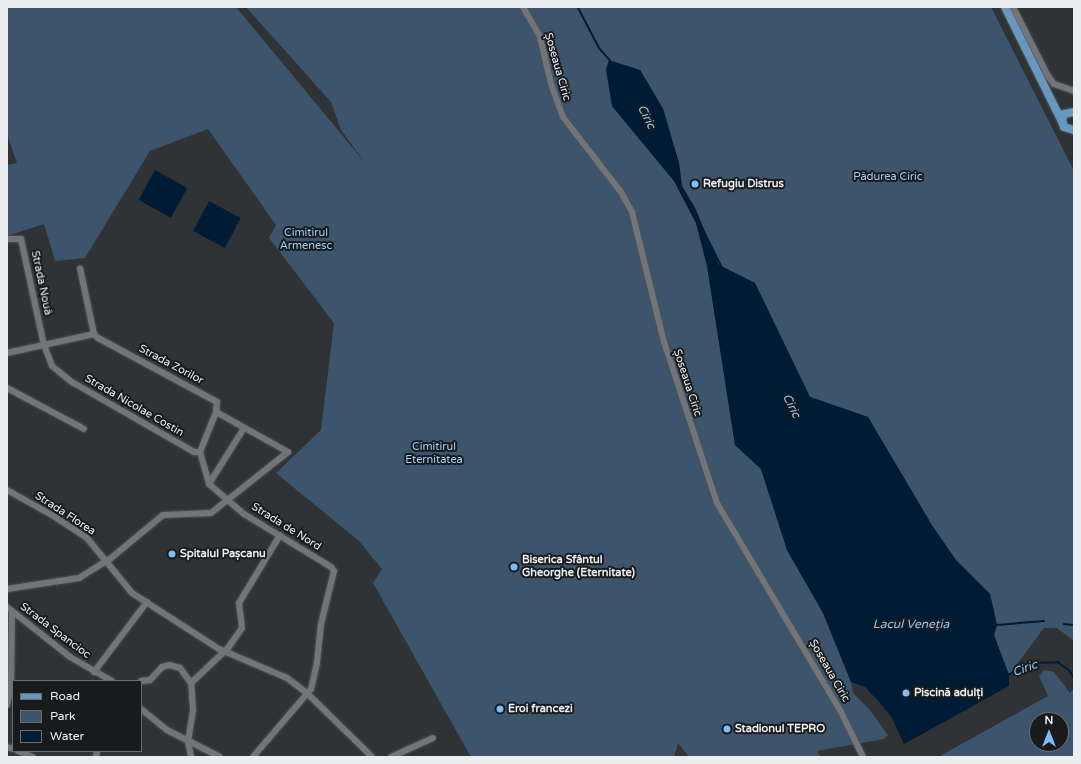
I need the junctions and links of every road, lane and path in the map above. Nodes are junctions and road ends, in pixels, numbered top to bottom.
1 (523, 7) edge
2 (1005, 7) edge
3 (1013, 7) edge
4 (1074, 91) edge
5 (1055, 108) junction
6 (1072, 112) edge
7 (1063, 124) junction
8 (1074, 130) edge
9 (7, 239) edge
10 (80, 268) dead end
11 (94, 334) junction
12 (44, 345) junction
13 (7, 353) edge
14 (7, 388) edge
15 (216, 412) junction
16 (244, 428) junction
17 (84, 429) dead end
18 (200, 452) junction
19 (209, 484) junction
20 (7, 490) edge
21 (227, 500) junction
22 (280, 535) junction
23 (106, 561) junction
24 (7, 589) edge
25 (147, 602) junction
26 (9, 609) edge
27 (225, 650) junction
28 (94, 672) junction
29 (108, 680) edge
30 (142, 682) edge
31 (191, 683) junction
32 (308, 694) junction
33 (7, 705) edge
34 (142, 710) edge
35 (433, 738) dead end
36 (188, 742) junction
37 (20, 752) edge
38 (33, 757) edge
39 (191, 757) edge
40 (220, 757) edge
41 (253, 757) edge
42 (372, 757) edge
43 (391, 757) edge
44 (863, 757) edge

1 - 44 street, Șoseaua Ciric
2 - 5 main road
3 - 4 street
5 - 6 main road
5 - 7 main road
6 - 7 main road
7 - 8 main road
9 - 12 street, Strada Nouă
10 - 11 street
11 - 12 street
11 - 15 street, Strada Zorilor
12 - 13 street
12 - 18 street, Strada Nicolae Costin
14 - 17 street
15 - 16 street
15 - 18 street
16 - 19 street
16 - 21 street
18 - 19 street
19 - 21 street, Strada de Nord
20 - 23 street, Strada Florea
21 - 22 street, Strada de Nord
21 - 23 street
22 - 27 street
22 - 32 street, Strada de Nord
23 - 24 street
23 - 25 street, Strada Florea
25 - 27 street, Strada Florea
25 - 28 street
26 - 28 street, Strada Spancioc
26 - 33 street
27 - 31 street
27 - 32 street, Strada Florea
28 - 29 street, Strada Spancioc
30 - 31 street
31 - 36 street
32 - 41 street
32 - 42 street, Strada Florea
34 - 36 street
35 - 43 street
36 - 39 street
36 - 40 street
37 - 38 street

